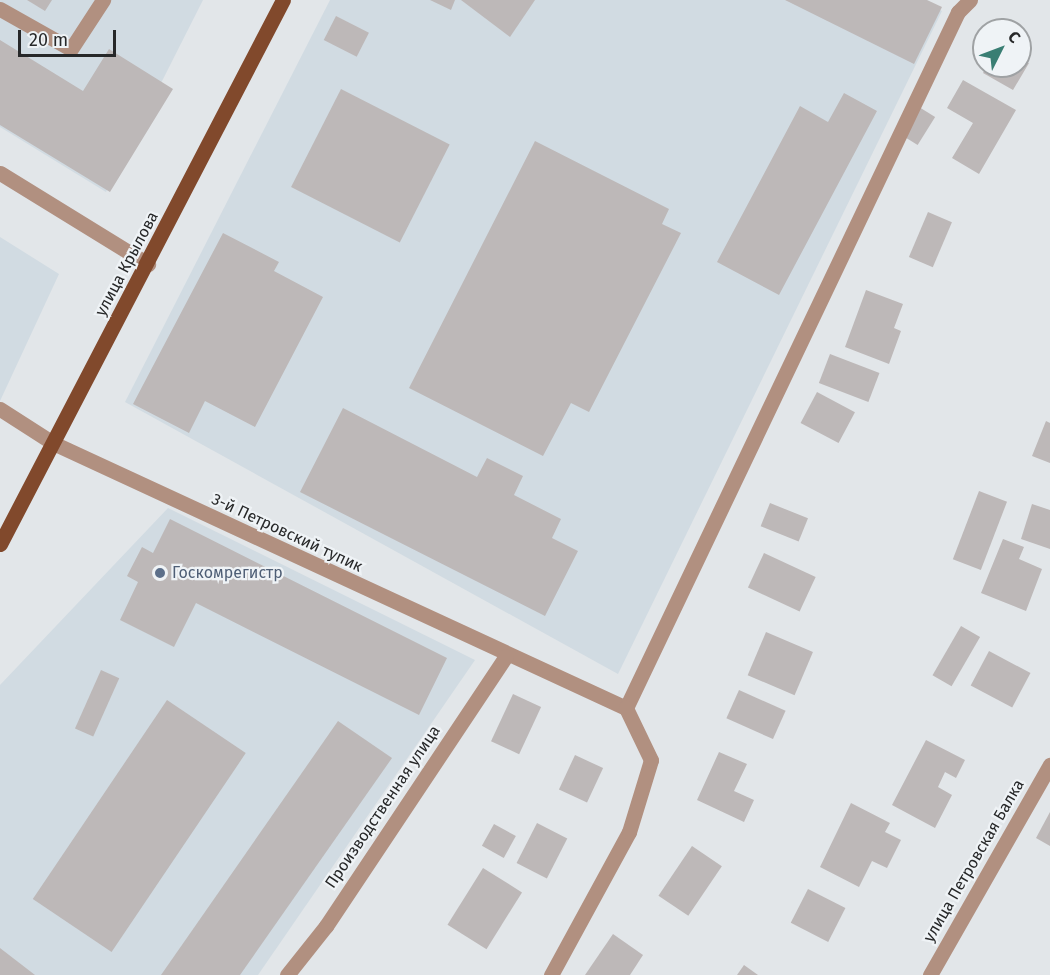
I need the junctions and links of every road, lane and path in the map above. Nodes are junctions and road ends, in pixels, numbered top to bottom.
1 (103, 0) edge
2 (283, 0) edge
3 (970, 0) edge
4 (0, 9) edge
5 (0, 174) edge
6 (148, 264) junction
7 (0, 409) edge
8 (53, 443) junction
9 (0, 544) edge
10 (506, 656) junction
11 (626, 708) junction
12 (1050, 765) edge
13 (287, 975) edge
14 (551, 975) edge
15 (930, 975) edge

1 - 4 street
2 - 6 main road, улица Крылова
3 - 11 street
5 - 6 street
6 - 8 main road, улица Крылова
7 - 8 street, 3-й Петровский тупик
8 - 9 main road, улица Крылова
8 - 10 street, 3-й Петровский тупик
10 - 11 street, 3-й Петровский тупик
10 - 13 street, Производственная улица
11 - 14 street
12 - 15 street, улица Петровская Балка

